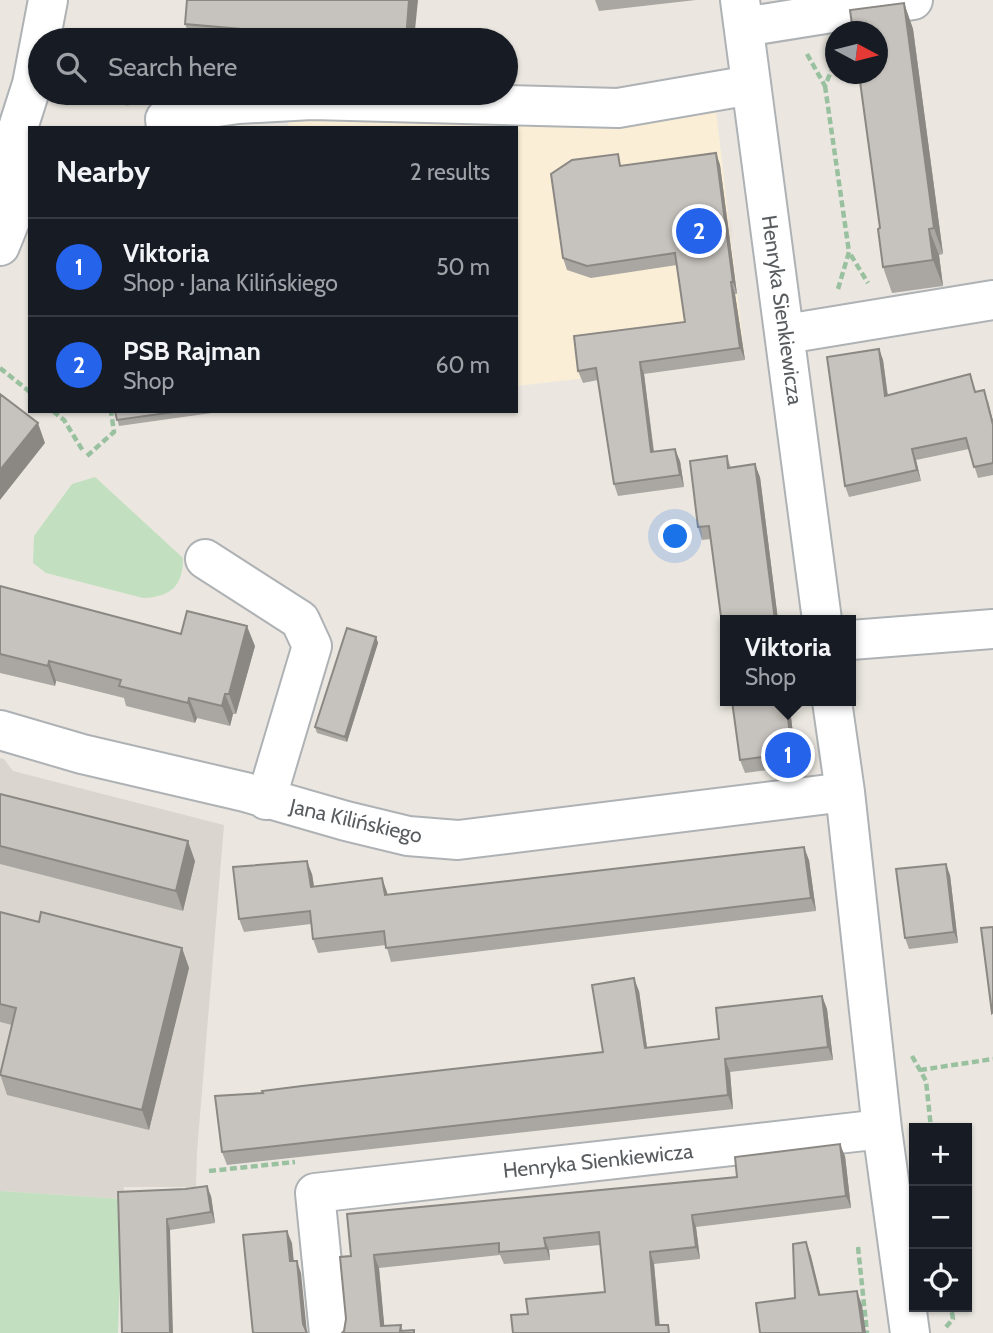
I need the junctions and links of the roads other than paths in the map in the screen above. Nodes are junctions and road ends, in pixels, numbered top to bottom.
1 (48, 0) edge
2 (73, 0) edge
3 (912, 0) edge
4 (742, 14) edge
5 (43, 28) edge
6 (67, 28) edge
7 (751, 85) junction
8 (28, 96) edge
9 (50, 105) edge
10 (232, 105) edge
11 (503, 105) edge
12 (44, 126) edge
13 (166, 126) edge
14 (28, 176) edge
15 (0, 184) edge
16 (0, 246) edge
17 (993, 300) edge
18 (786, 334) junction
19 (205, 559) dead end
20 (821, 615) edge
21 (993, 629) edge
22 (856, 640) edge
23 (833, 706) edge
24 (0, 730) edge
25 (845, 792) junction
26 (266, 800) junction
27 (882, 1129) junction
28 (329, 1333) edge
29 (910, 1333) edge

1 - 5 street
2 - 6 street
3 - 4 street
4 - 7 street, Henryka Sienkiewicza
7 - 11 street
7 - 18 street, Henryka Sienkiewicza
8 - 15 street
9 - 12 street
10 - 13 street
14 - 16 street
17 - 18 street
18 - 20 street, Henryka Sienkiewicza
19 - 26 street
21 - 22 street
23 - 25 street
24 - 26 street, Jana Kilińskiego
25 - 26 street, Jana Kilińskiego
25 - 27 street
27 - 28 street, Henryka Sienkiewicza
27 - 29 street

